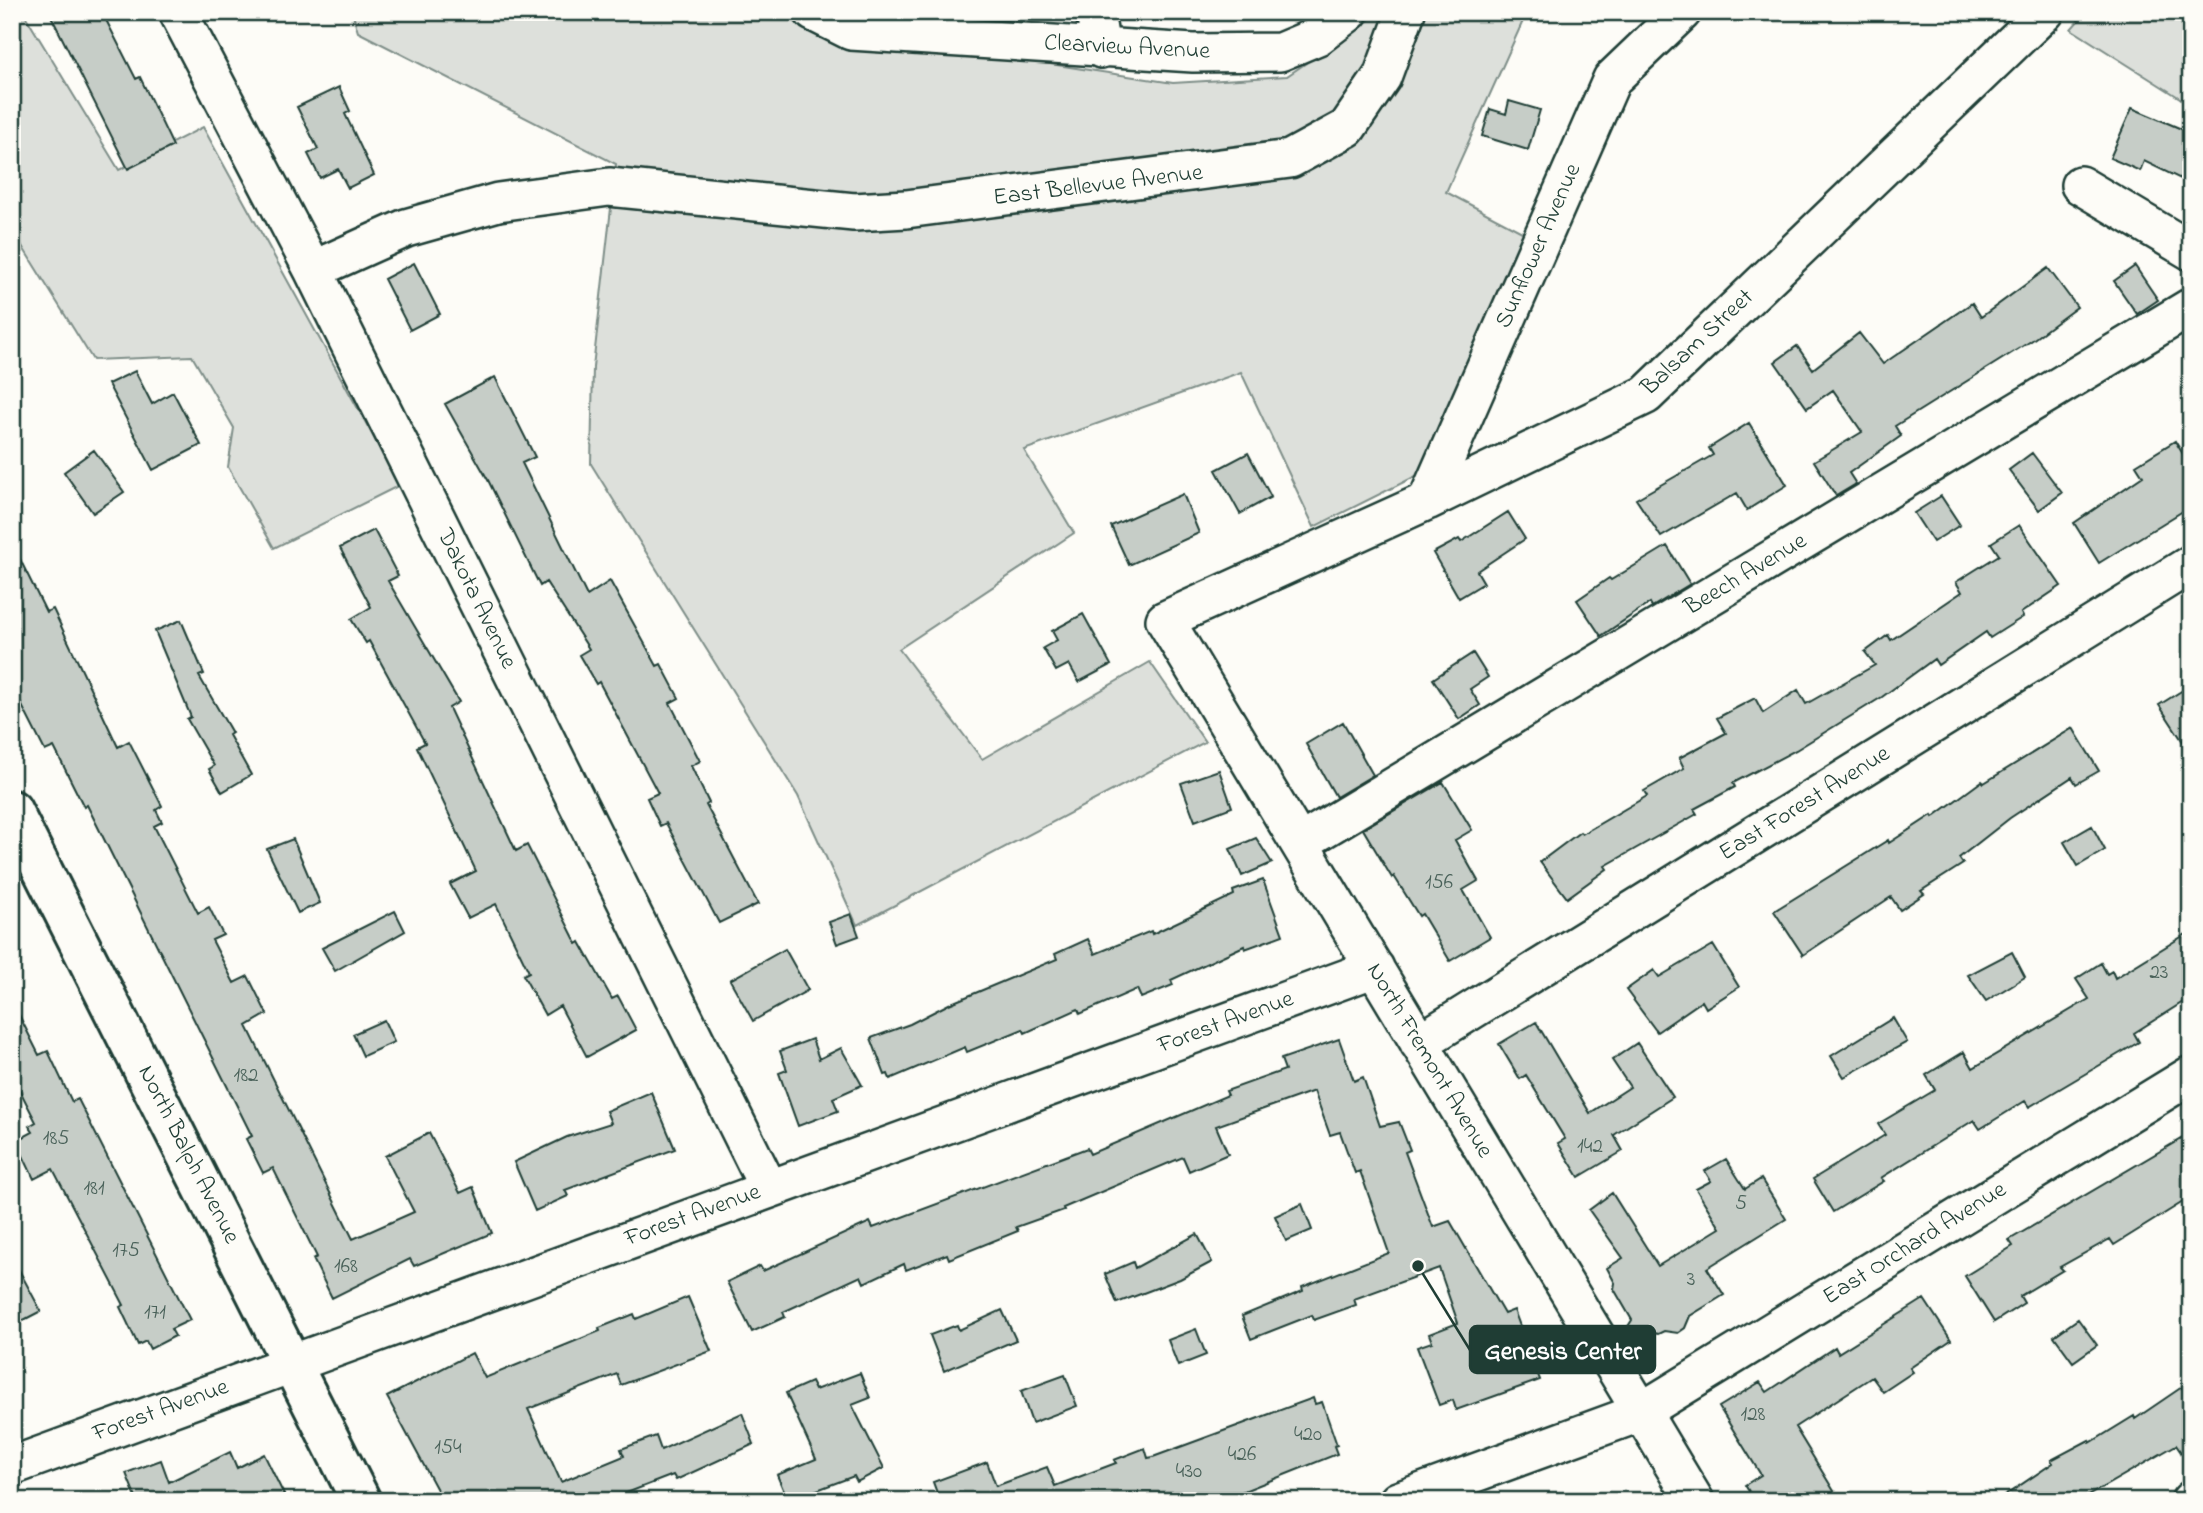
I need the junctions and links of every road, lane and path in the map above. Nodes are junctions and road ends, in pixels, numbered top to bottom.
1 (178, 12) edge
2 (813, 12) edge
3 (1095, 12) edge
4 (1349, 12) edge
5 (1406, 12) edge
6 (1682, 12) edge
7 (2045, 12) edge
8 (1101, 48) junction
9 (2080, 185) dead end
10 (2191, 251) edge
11 (313, 270) junction
12 (2191, 307) edge
13 (1427, 501) junction
14 (2191, 564) edge
15 (1165, 620) joint
16 (12, 810) edge
17 (1300, 843) junction
18 (1375, 968) junction
19 (1419, 1043) junction
20 (2191, 1075) edge
21 (769, 1189) junction
22 (293, 1362) junction
23 (1639, 1413) junction
24 (12, 1466) edge
25 (361, 1501) edge
26 (1398, 1501) edge
27 (1695, 1501) edge

1 - 11 street, Dakota Avenue
2 - 8 street, Clearview Avenue
3 - 8 street
4 - 8 street, Clearview Avenue
5 - 11 street, East Bellevue Avenue
6 - 13 street, Sunflower Avenue
7 - 13 street, Balsam Street
9 - 10 street
11 - 21 street, Dakota Avenue
12 - 17 street, Beech Avenue
13 - 15 street, Balsam Street
14 - 19 street, East Forest Avenue
15 - 17 street, North Fremont Avenue
16 - 22 street, North Balph Avenue
17 - 18 street, North Fremont Avenue
18 - 19 street, North Fremont Avenue
18 - 21 street, Forest Avenue
19 - 23 street, North Fremont Avenue
20 - 23 street, East Orchard Avenue
21 - 22 street, Forest Avenue
22 - 24 street, Forest Avenue
22 - 25 street, North Balph Avenue
23 - 26 street, East Orchard Avenue
23 - 27 street, North Fremont Avenue

